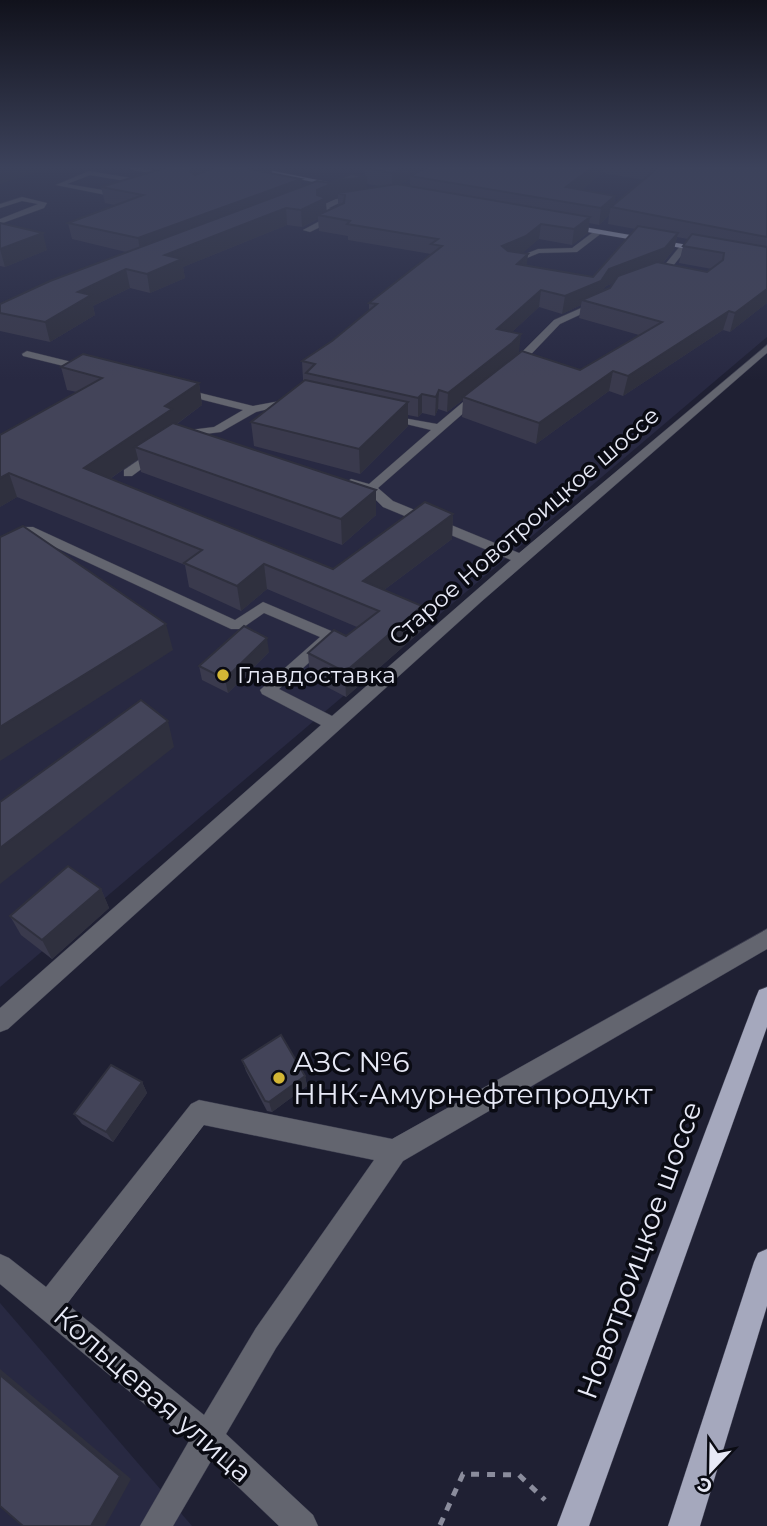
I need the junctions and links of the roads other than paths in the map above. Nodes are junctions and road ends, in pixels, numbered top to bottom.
1 (592, 237) edge
2 (629, 237) edge
3 (684, 247) junction
4 (708, 251) edge
5 (507, 263) edge
6 (676, 280) edge
7 (610, 290) edge
8 (767, 348) edge
9 (27, 354) dead end
10 (107, 373) edge
11 (505, 373) edge
12 (173, 389) edge
13 (484, 390) edge
14 (307, 398) edge
15 (253, 409) junction
16 (373, 413) edge
17 (439, 428) junction
18 (174, 441) edge
19 (163, 449) edge
20 (128, 473) dead end
21 (344, 482) edge
22 (371, 488) junction
23 (0, 549) edge
24 (521, 559) junction
25 (332, 724) junction
26 (767, 938) edge
27 (767, 997) edge
28 (0, 1022) edge
29 (394, 1152) junction
30 (767, 1262) edge
31 (0, 1267) edge
32 (49, 1304) junction
33 (206, 1436) junction
34 (156, 1526) edge
35 (302, 1526) edge
36 (572, 1526) edge
37 (684, 1526) edge

1 - 5 street
2 - 3 main road
3 - 4 main road
3 - 6 street
7 - 11 street
8 - 24 street, Старое Новотроицкое шоссе
9 - 10 street
12 - 15 street
13 - 17 street
14 - 15 street
15 - 18 street
16 - 17 street
17 - 22 street
19 - 20 street
21 - 22 street
22 - 24 street
23 - 25 street
24 - 25 street, Старое Новотроицкое шоссе
25 - 28 street, Старое Новотроицкое шоссе
26 - 29 street
27 - 36 main road, Новотроицкое шоссе
29 - 32 street
29 - 33 street
30 - 37 main road
31 - 32 street, Кольцевая улица
32 - 33 street, Кольцевая улица
33 - 34 street
33 - 35 street, Кольцевая улица

